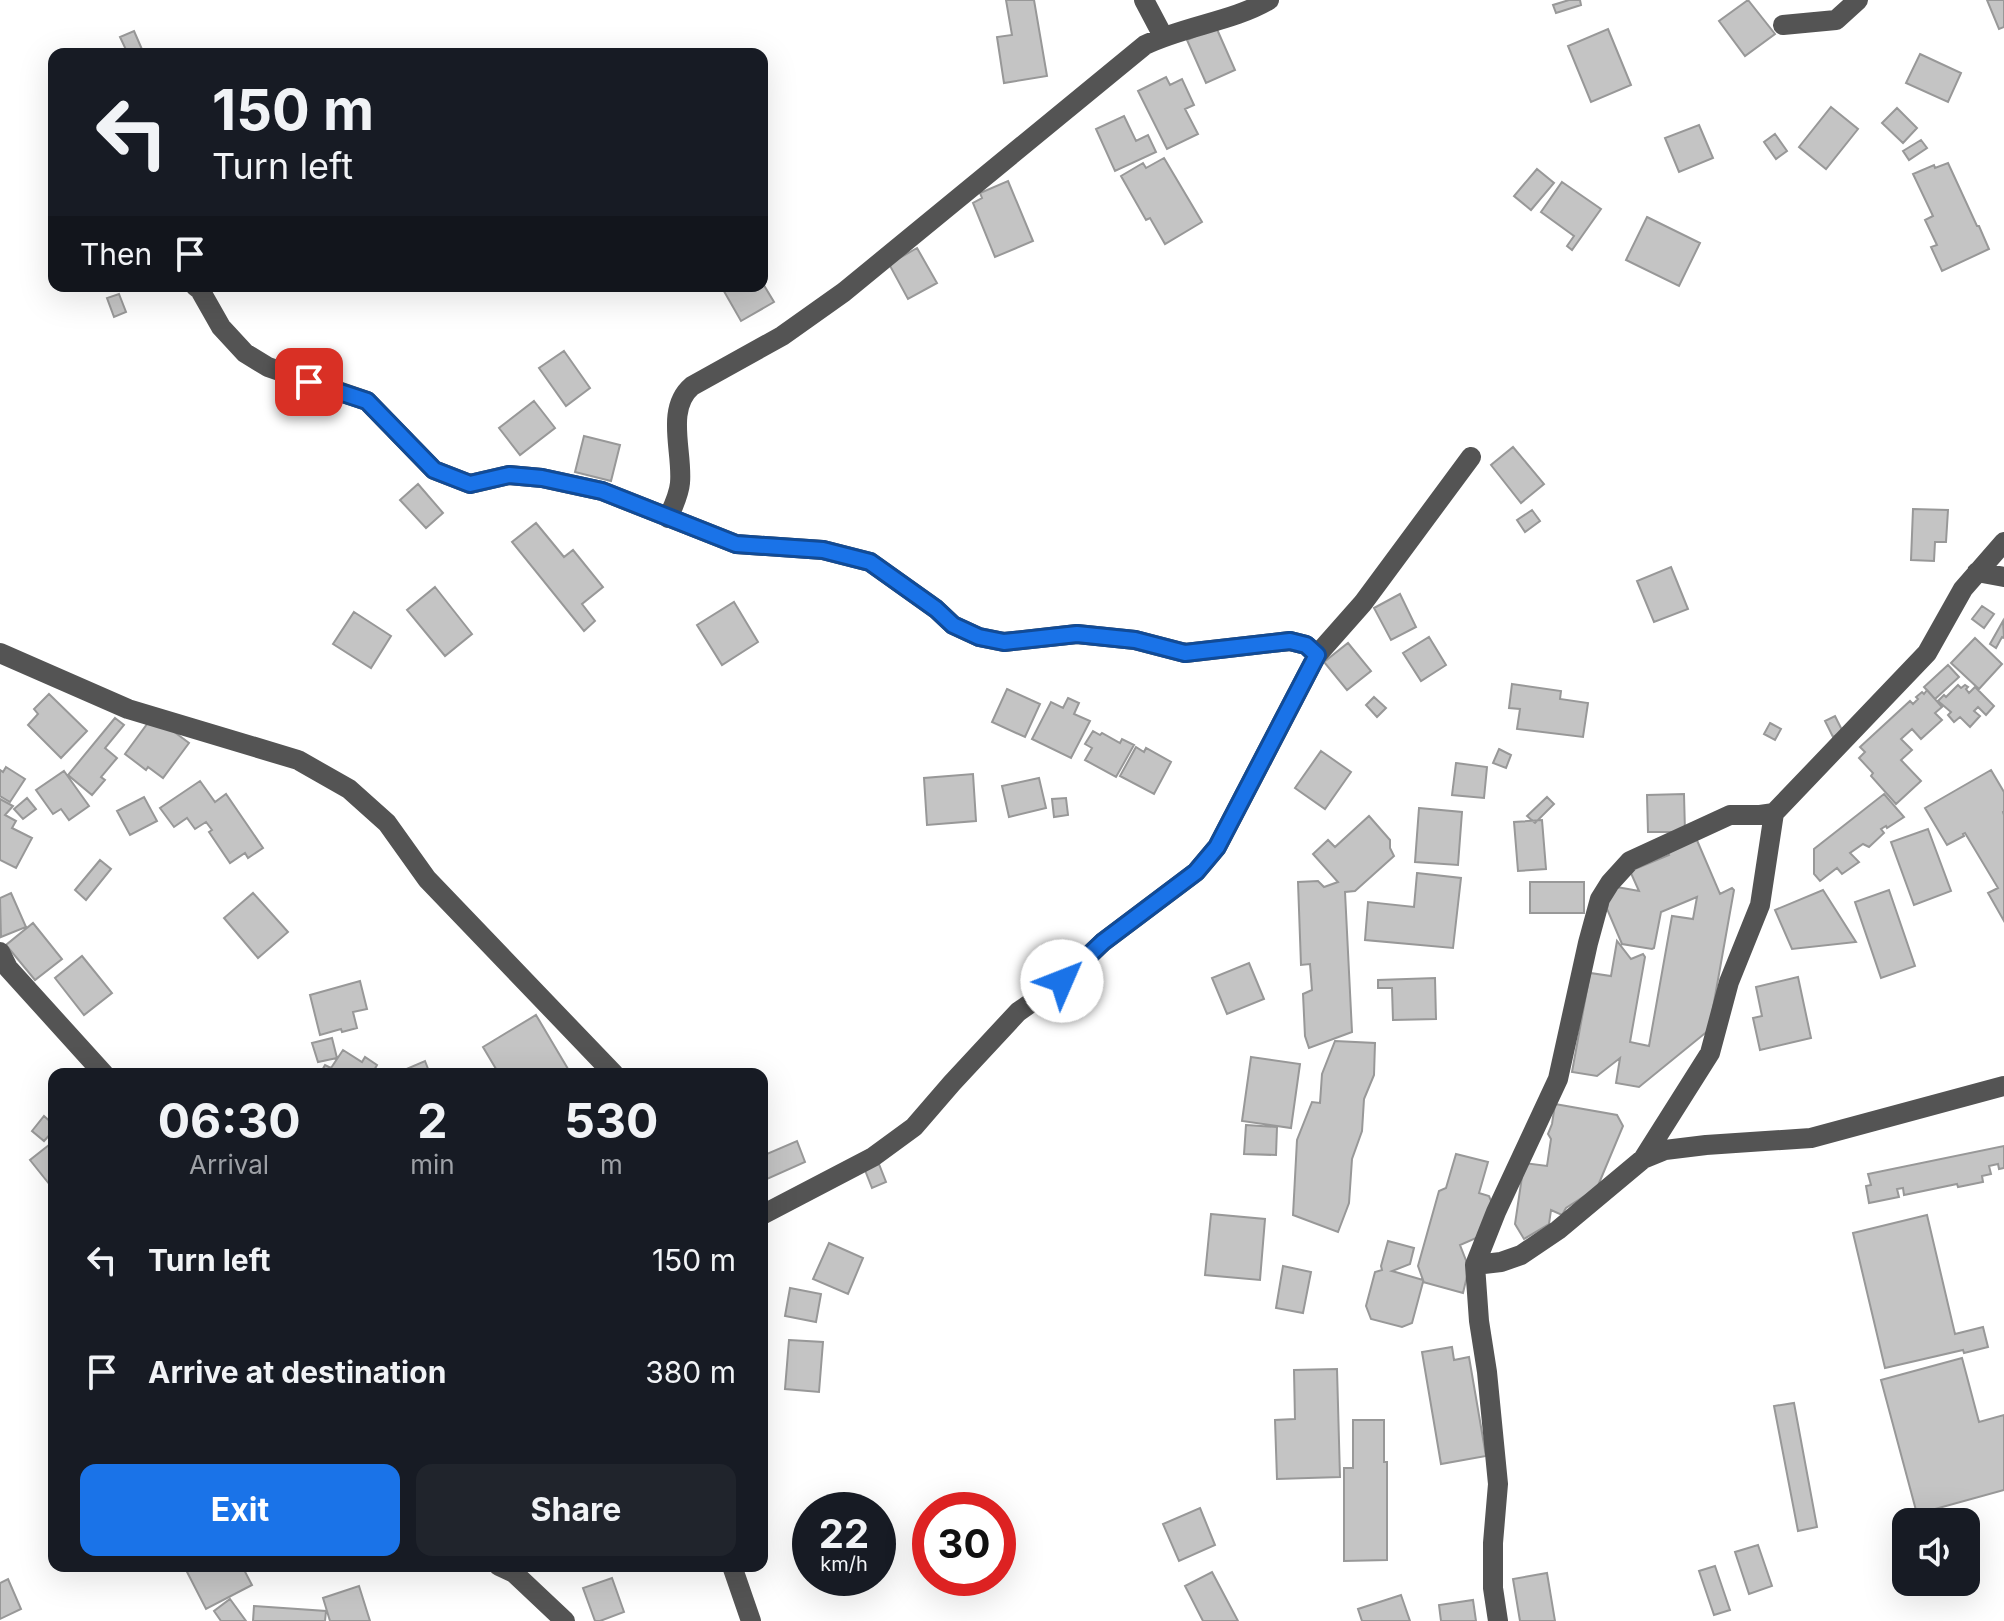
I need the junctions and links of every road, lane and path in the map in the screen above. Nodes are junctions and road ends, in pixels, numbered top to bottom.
1 (1144, 0) edge
2 (1269, 0) edge
3 (1858, 0) edge
4 (1783, 25) dead end
5 (1163, 36) junction
6 (201, 292) edge
7 (1471, 457) dead end
8 (668, 518) junction
9 (2004, 542) edge
10 (1977, 572) junction
11 (2004, 577) edge
12 (0, 653) edge
13 (1317, 655) junction
14 (1774, 813) junction
15 (0, 952) edge
16 (99, 1068) edge
17 (608, 1068) edge
18 (2004, 1086) edge
19 (1643, 1159) junction
20 (768, 1212) edge
21 (1475, 1265) junction
22 (512, 1572) edge
23 (734, 1572) edge
24 (565, 1621) edge
25 (751, 1621) edge
26 (1498, 1621) edge

1 - 5 street
2 - 5 street
3 - 4 street
5 - 8 street
6 - 8 street
7 - 13 street
8 - 13 street
9 - 10 street
10 - 11 street
10 - 14 street
12 - 17 street
13 - 20 street
14 - 19 street
14 - 21 street
15 - 16 street
18 - 19 street
19 - 21 street
21 - 26 street
22 - 24 street
23 - 25 street

